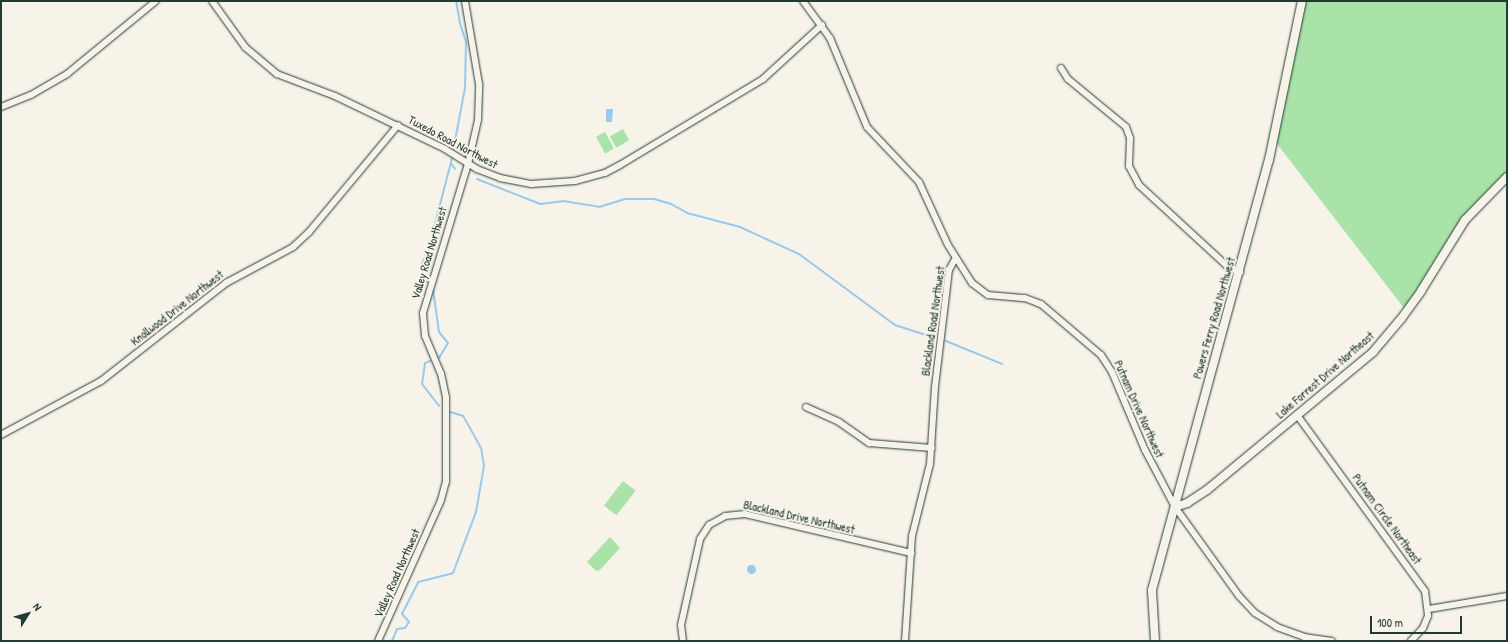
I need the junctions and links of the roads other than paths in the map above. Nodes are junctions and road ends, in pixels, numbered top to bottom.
1 (156, 1) edge
2 (212, 1) edge
3 (465, 1) edge
4 (803, 1) edge
5 (1302, 1) edge
6 (822, 25) junction
7 (1061, 68) dead end
8 (1, 107) edge
9 (398, 125) junction
10 (468, 164) junction
11 (1507, 177) edge
12 (956, 259) junction
13 (1240, 272) junction
14 (806, 407) dead end
15 (1297, 415) junction
16 (1, 434) edge
17 (932, 448) junction
18 (1175, 507) junction
19 (911, 553) junction
20 (1507, 596) edge
21 (1429, 609) junction
22 (378, 641) edge
23 (683, 641) edge
24 (905, 641) edge
25 (1155, 641) edge
26 (1332, 641) edge
27 (1411, 641) edge

1 - 8 street
2 - 9 street, Tuxedo Road Northwest
3 - 10 street, Valley Road Northwest
4 - 6 street, Blackland Road Northwest
5 - 13 street, Powers Ferry Road Northwest
6 - 10 street, Tuxedo Road Northwest
6 - 12 street, Blackland Road Northwest
7 - 13 street
9 - 10 street, Tuxedo Road Northwest
9 - 16 street, Knollwood Drive Northwest
10 - 22 street, Valley Road Northwest
11 - 15 street, Lake Forrest Drive Northeast
12 - 17 street, Blackland Road Northwest
12 - 18 street, Putnam Drive Northwest
13 - 18 street, Powers Ferry Road Northwest
14 - 17 street
15 - 18 street, Lake Forrest Drive Northeast
15 - 21 street, Putnam Circle Northeast
17 - 19 street, Blackland Road Northwest
18 - 25 street, Powers Ferry Road Northwest
18 - 26 street
19 - 23 street, Blackland Drive Northwest
19 - 24 street, Blackland Road Northwest
20 - 21 street
21 - 27 street

